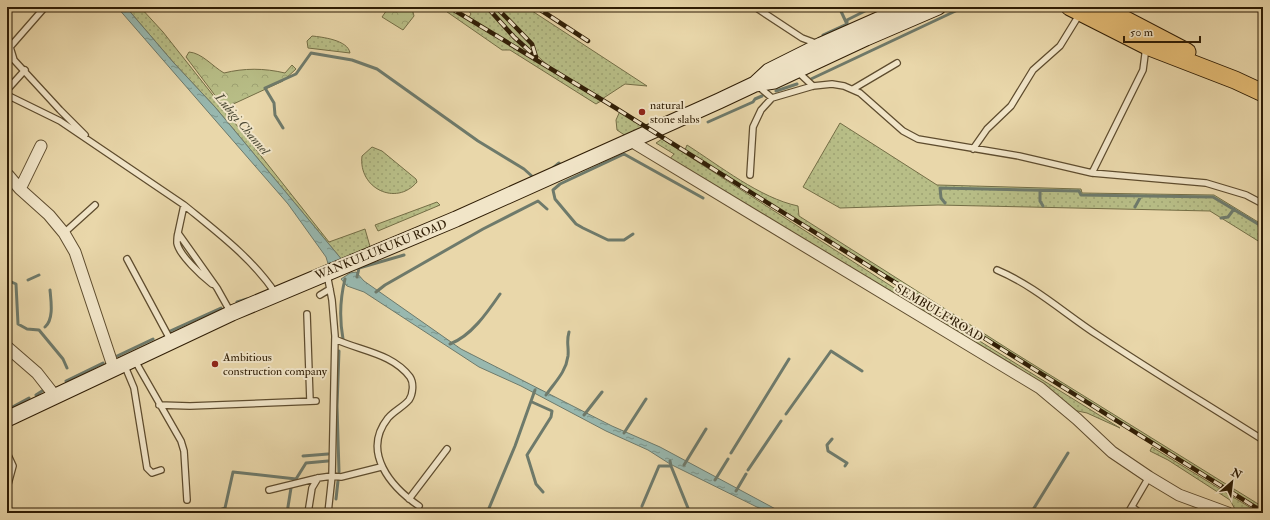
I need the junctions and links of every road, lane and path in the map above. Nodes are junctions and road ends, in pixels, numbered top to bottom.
1 (45, 7) edge
2 (755, 7) edge
3 (907, 7) edge
4 (938, 7) edge
5 (1101, 7) edge
6 (1077, 10) edge
7 (821, 45) junction
8 (1147, 46) junction
9 (897, 63) dead end
10 (25, 70) junction
11 (796, 70) junction
12 (1235, 80) junction
13 (756, 84) junction
14 (813, 86) junction
15 (853, 89) junction
16 (7, 90) edge
17 (1263, 93) edge
18 (7, 95) edge
19 (772, 98) junction
20 (631, 141) junction
21 (41, 146) dead end
22 (98, 147) junction
23 (973, 149) junction
24 (1092, 172) junction
25 (8, 175) dead end
26 (750, 175) dead end
27 (14, 187) edge
28 (1263, 204) edge
29 (95, 205) dead end
30 (184, 205) junction
31 (64, 233) junction
32 (127, 259) dead end
33 (997, 270) dead end
34 (327, 272) junction
35 (330, 289) junction
36 (276, 294) junction
37 (320, 295) dead end
38 (232, 313) junction
39 (307, 314) dead end
40 (335, 339) junction
41 (171, 342) junction
42 (7, 346) edge
43 (124, 364) junction
44 (55, 396) junction
45 (310, 401) junction
46 (316, 401) dead end
47 (159, 405) junction
48 (7, 418) edge
49 (1263, 440) edge
50 (448, 449) dead end
51 (7, 453) edge
52 (381, 467) junction
53 (161, 470) dead end
54 (336, 476) junction
55 (1150, 477) junction
56 (318, 478) junction
57 (7, 488) edge
58 (269, 490) dead end
59 (187, 500) dead end
60 (409, 500) junction
61 (419, 506) dead end
62 (1132, 507) junction
63 (308, 513) edge
64 (328, 513) edge
65 (1128, 513) edge
66 (1140, 513) edge
67 (1228, 513) edge

1 - 10 lane
2 - 7 lane
3 - 7 main road, WANKULUKUKU ROAD
4 - 11 main road, WANKULUKUKU ROAD
5 - 12 main road
6 - 8 main road
6 - 23 lane
7 - 13 main road, WANKULUKUKU ROAD
8 - 12 main road
8 - 24 lane
9 - 15 lane
10 - 16 lane
10 - 22 lane
11 - 13 main road, WANKULUKUKU ROAD
11 - 14 lane
12 - 17 main road
13 - 19 lane
13 - 20 main road, WANKULUKUKU ROAD
14 - 15 lane
14 - 19 lane
15 - 23 lane
18 - 22 lane
19 - 26 lane
20 - 34 main road, WANKULUKUKU ROAD
20 - 55 street, SEMBULE ROAD
21 - 27 street
22 - 30 lane
23 - 24 lane
24 - 28 lane
25 - 27 street
27 - 31 street
29 - 31 lane
30 - 36 lane
30 - 38 lane
31 - 43 street
32 - 41 lane
33 - 49 lane
34 - 35 lane
34 - 36 main road, WANKULUKUKU ROAD
35 - 37 lane
35 - 40 lane
36 - 38 main road, WANKULUKUKU ROAD
38 - 41 main road, WANKULUKUKU ROAD
39 - 45 lane
40 - 52 lane
40 - 54 lane
41 - 43 main road, WANKULUKUKU ROAD
42 - 44 street
43 - 44 main road, WANKULUKUKU ROAD
43 - 47 lane
43 - 53 lane
44 - 48 main road, WANKULUKUKU ROAD
45 - 46 lane
45 - 47 lane
47 - 59 lane
50 - 60 lane
51 - 57 lane
52 - 54 lane
52 - 60 lane
54 - 56 lane
54 - 64 lane
55 - 62 lane
55 - 67 street, SEMBULE ROAD
56 - 58 lane
56 - 63 lane
60 - 61 lane
62 - 65 lane
62 - 66 lane

